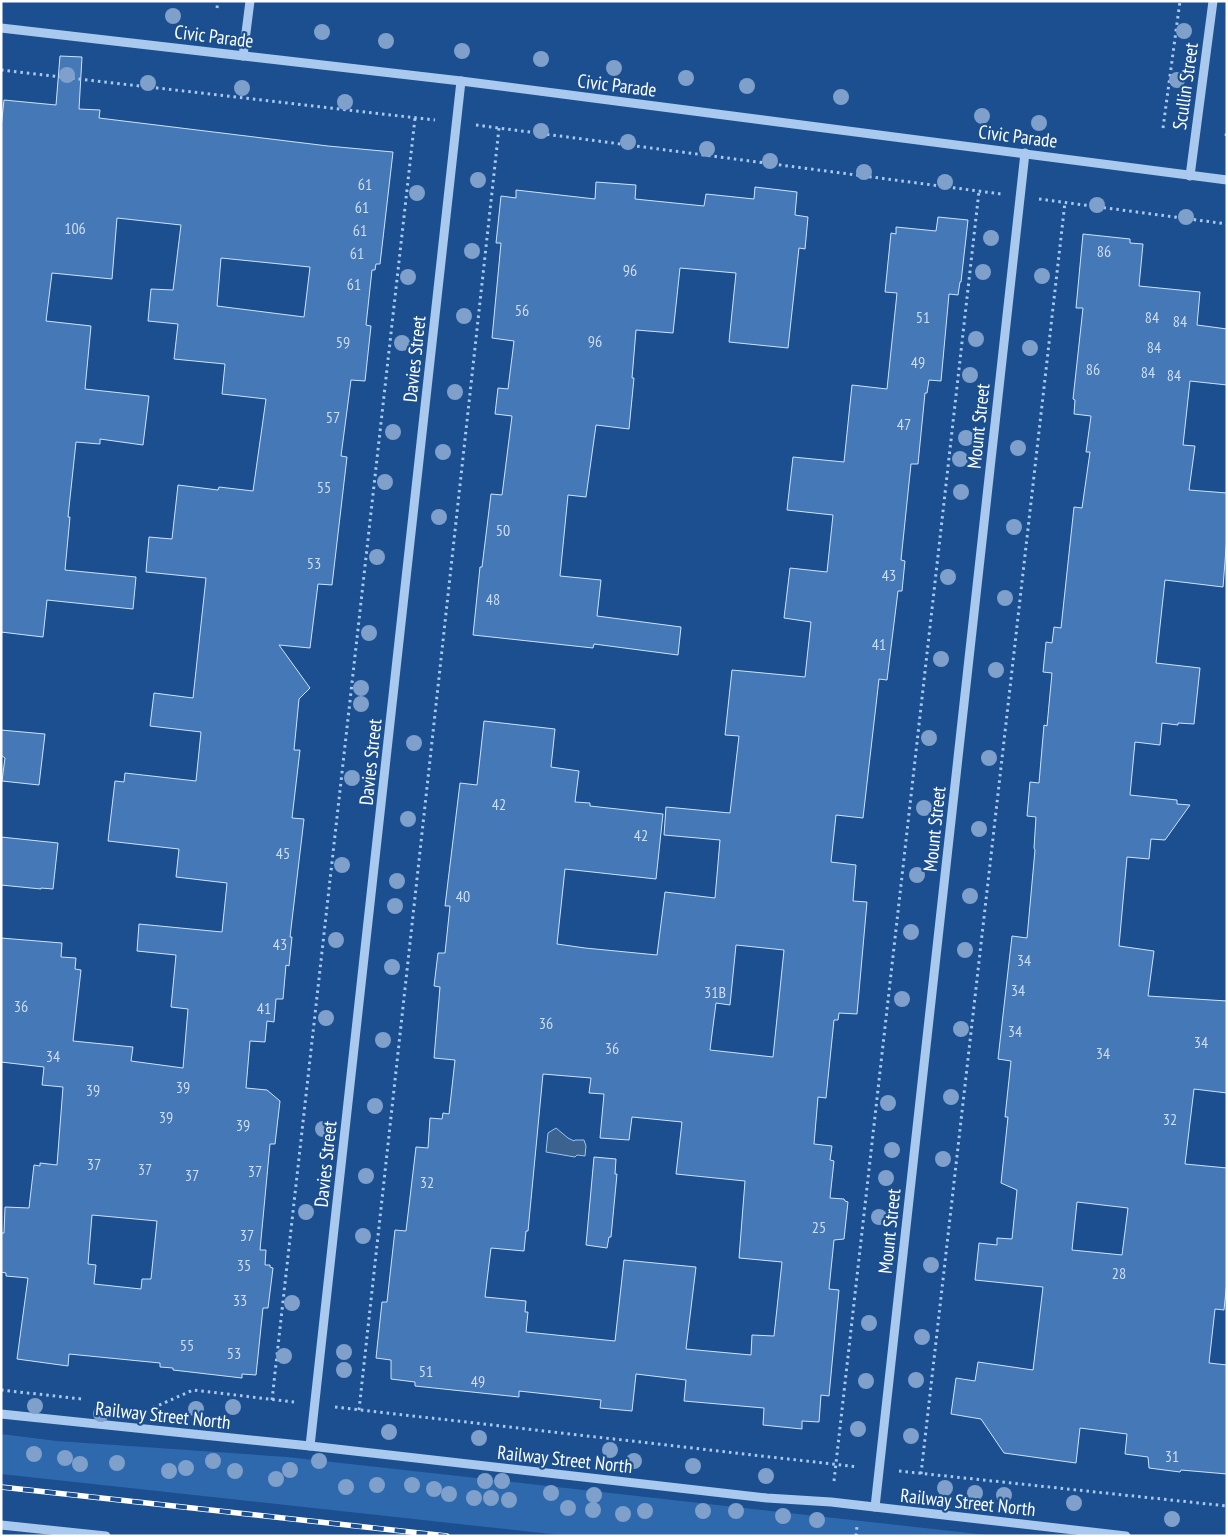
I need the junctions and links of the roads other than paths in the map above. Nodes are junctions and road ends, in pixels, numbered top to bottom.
1 (250, 1) edge
2 (1213, 1) edge
3 (1, 28) edge
4 (243, 56) junction
5 (461, 81) junction
6 (1024, 153) junction
7 (1190, 176) junction
8 (1227, 180) edge
9 (1, 1414) edge
10 (310, 1446) junction
11 (875, 1507) junction
12 (1, 1525) edge
13 (106, 1536) edge
14 (1126, 1536) edge

1 - 4 street
2 - 7 street, Scullin Street
3 - 4 street, Civic Parade
4 - 5 street, Civic Parade
5 - 6 street, Civic Parade
5 - 10 street, Davies Street
6 - 7 street, Civic Parade
6 - 11 street, Mount Street
7 - 8 street, Civic Parade
9 - 10 street, Railway Street North
10 - 11 street, Railway Street North
11 - 14 street, Railway Street North
12 - 13 street

